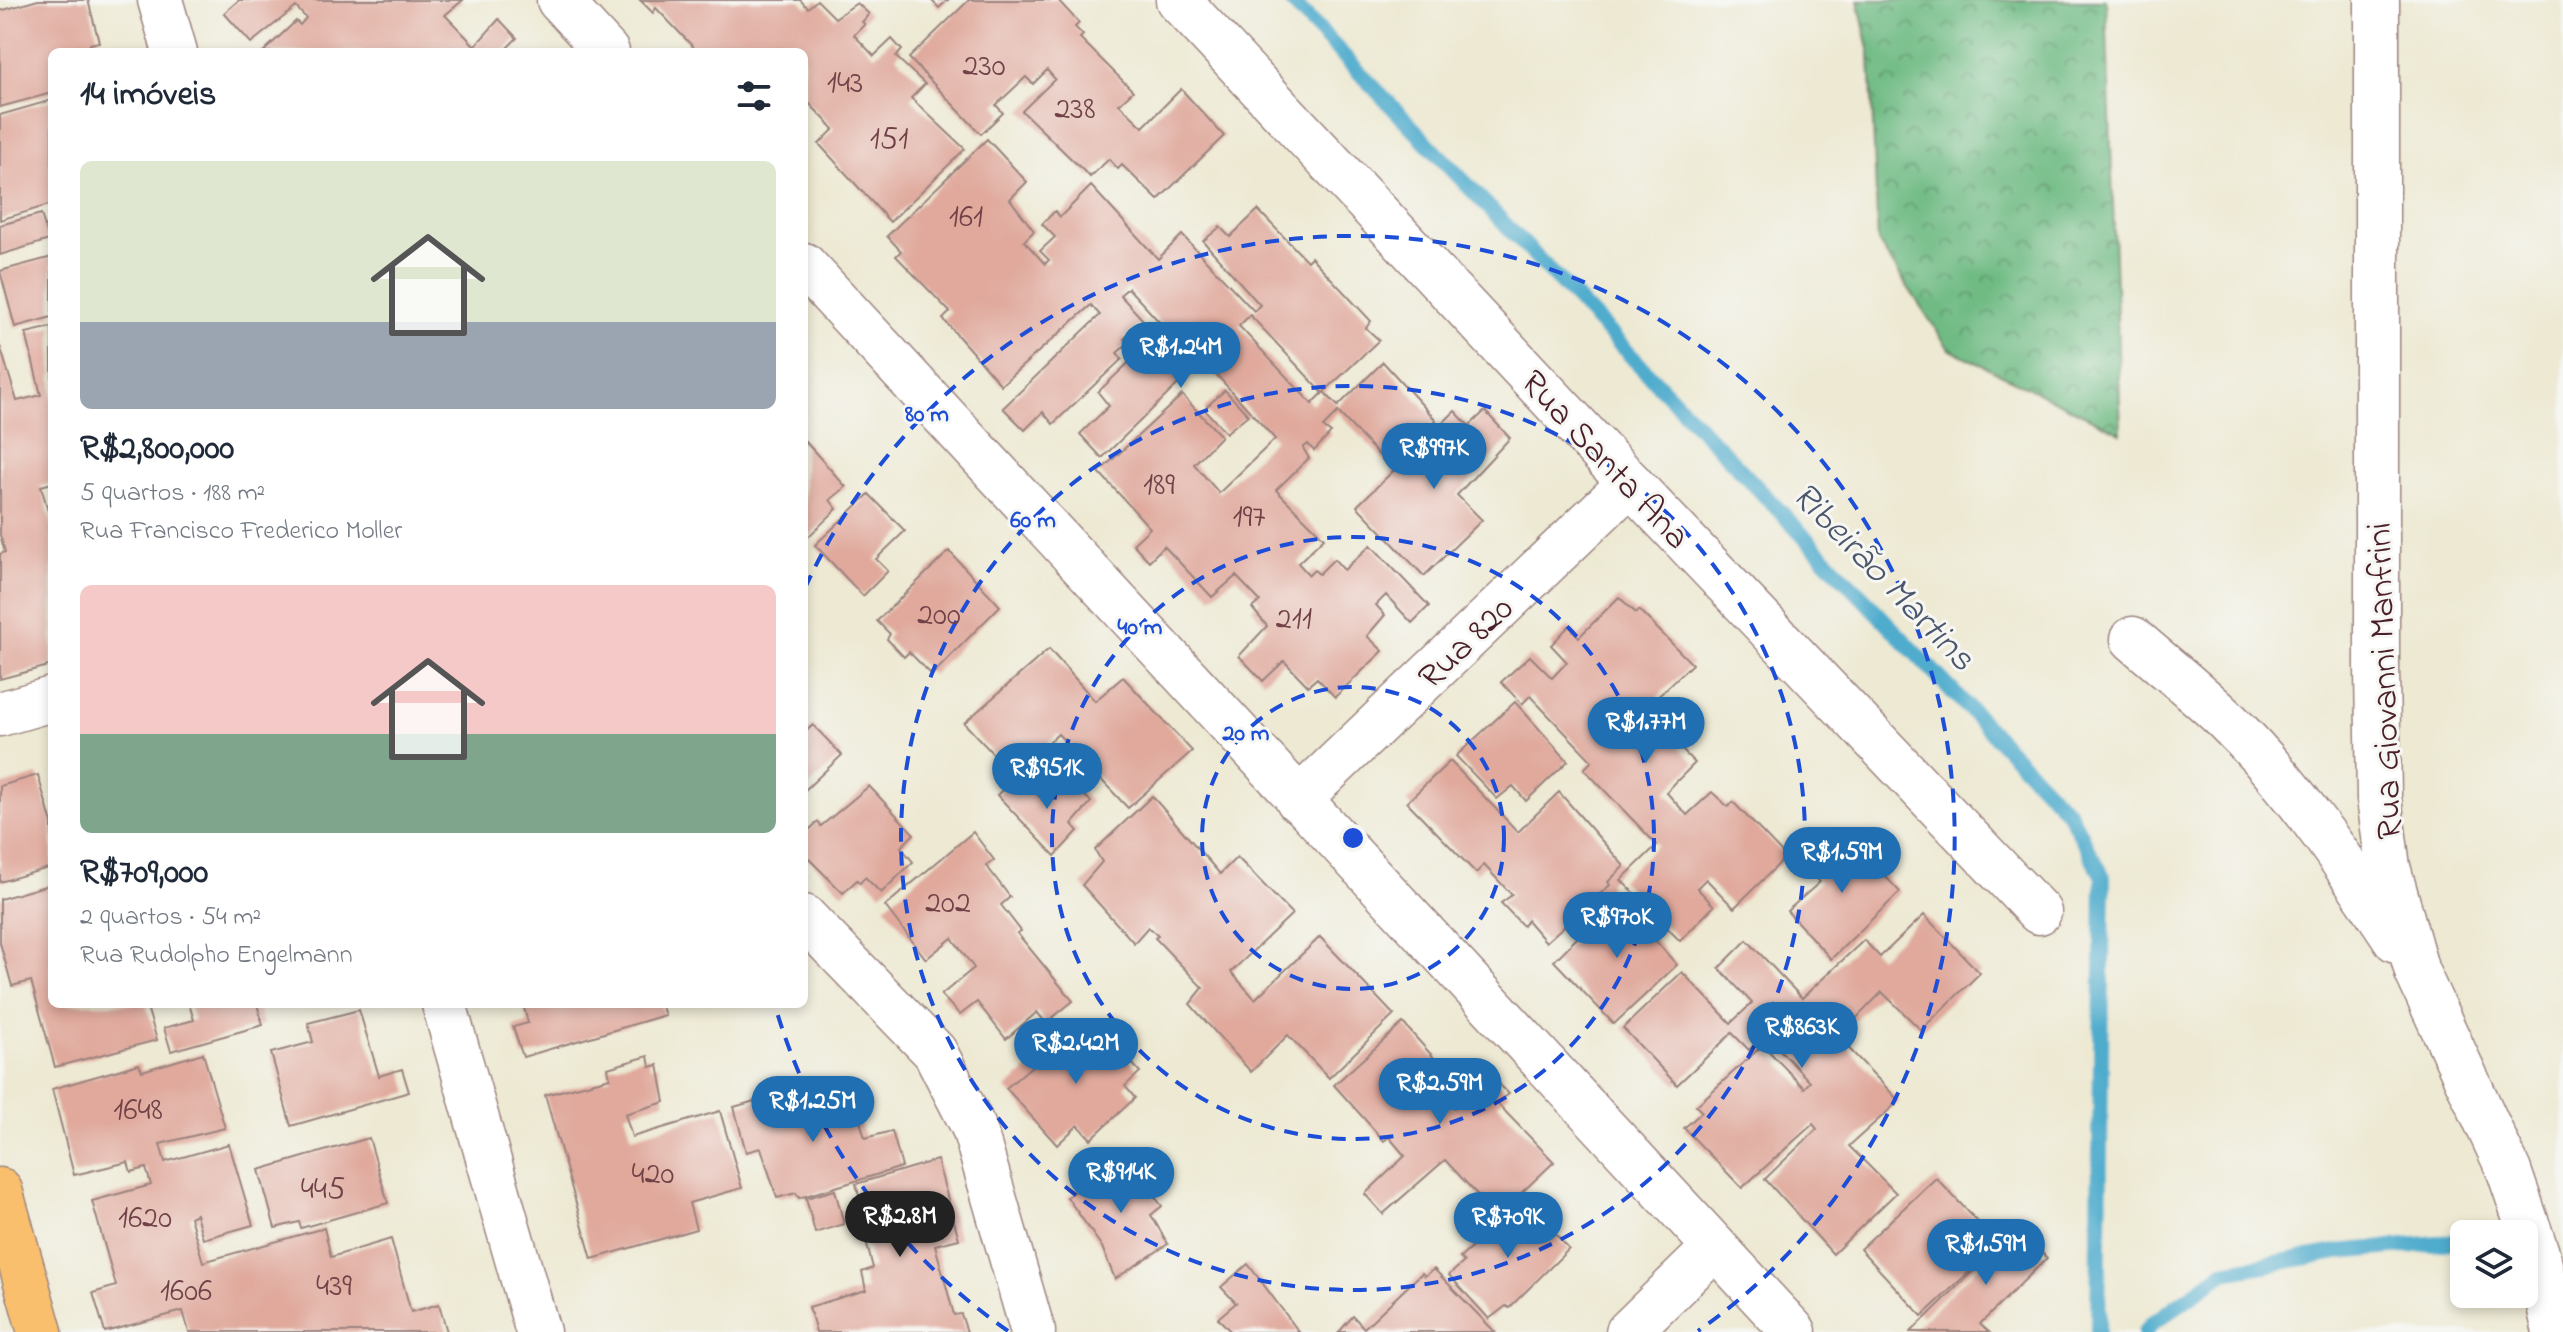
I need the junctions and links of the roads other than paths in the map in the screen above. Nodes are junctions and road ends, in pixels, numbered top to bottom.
1 (160, 0) edge
2 (559, 0) edge
3 (1178, 0) edge
4 (2377, 0) edge
5 (174, 48) edge
6 (603, 48) edge
7 (808, 269) edge
8 (1630, 483) junction
9 (2133, 639) dead end
10 (48, 700) edge
11 (0, 714) edge
12 (1298, 800) junction
13 (2039, 912) dead end
14 (808, 921) edge
15 (2417, 972) junction
16 (445, 1008) edge
17 (0, 1190) edge
18 (1713, 1249) junction
19 (40, 1332) edge
20 (538, 1332) edge
21 (1033, 1332) edge
22 (1628, 1332) edge
23 (1794, 1332) edge
24 (2555, 1332) edge

1 - 5 street
2 - 6 street
3 - 8 street, Rua Santa Ana
4 - 15 street, Rua Giovanni Manfrini
7 - 12 street
8 - 12 street, Rua 820
8 - 13 street, Rua Santa Ana
9 - 15 street
10 - 11 street
12 - 18 street
14 - 21 street
15 - 24 street, Rua Giovanni Manfrini
16 - 20 street
17 - 19 main road
18 - 22 street
18 - 23 street

